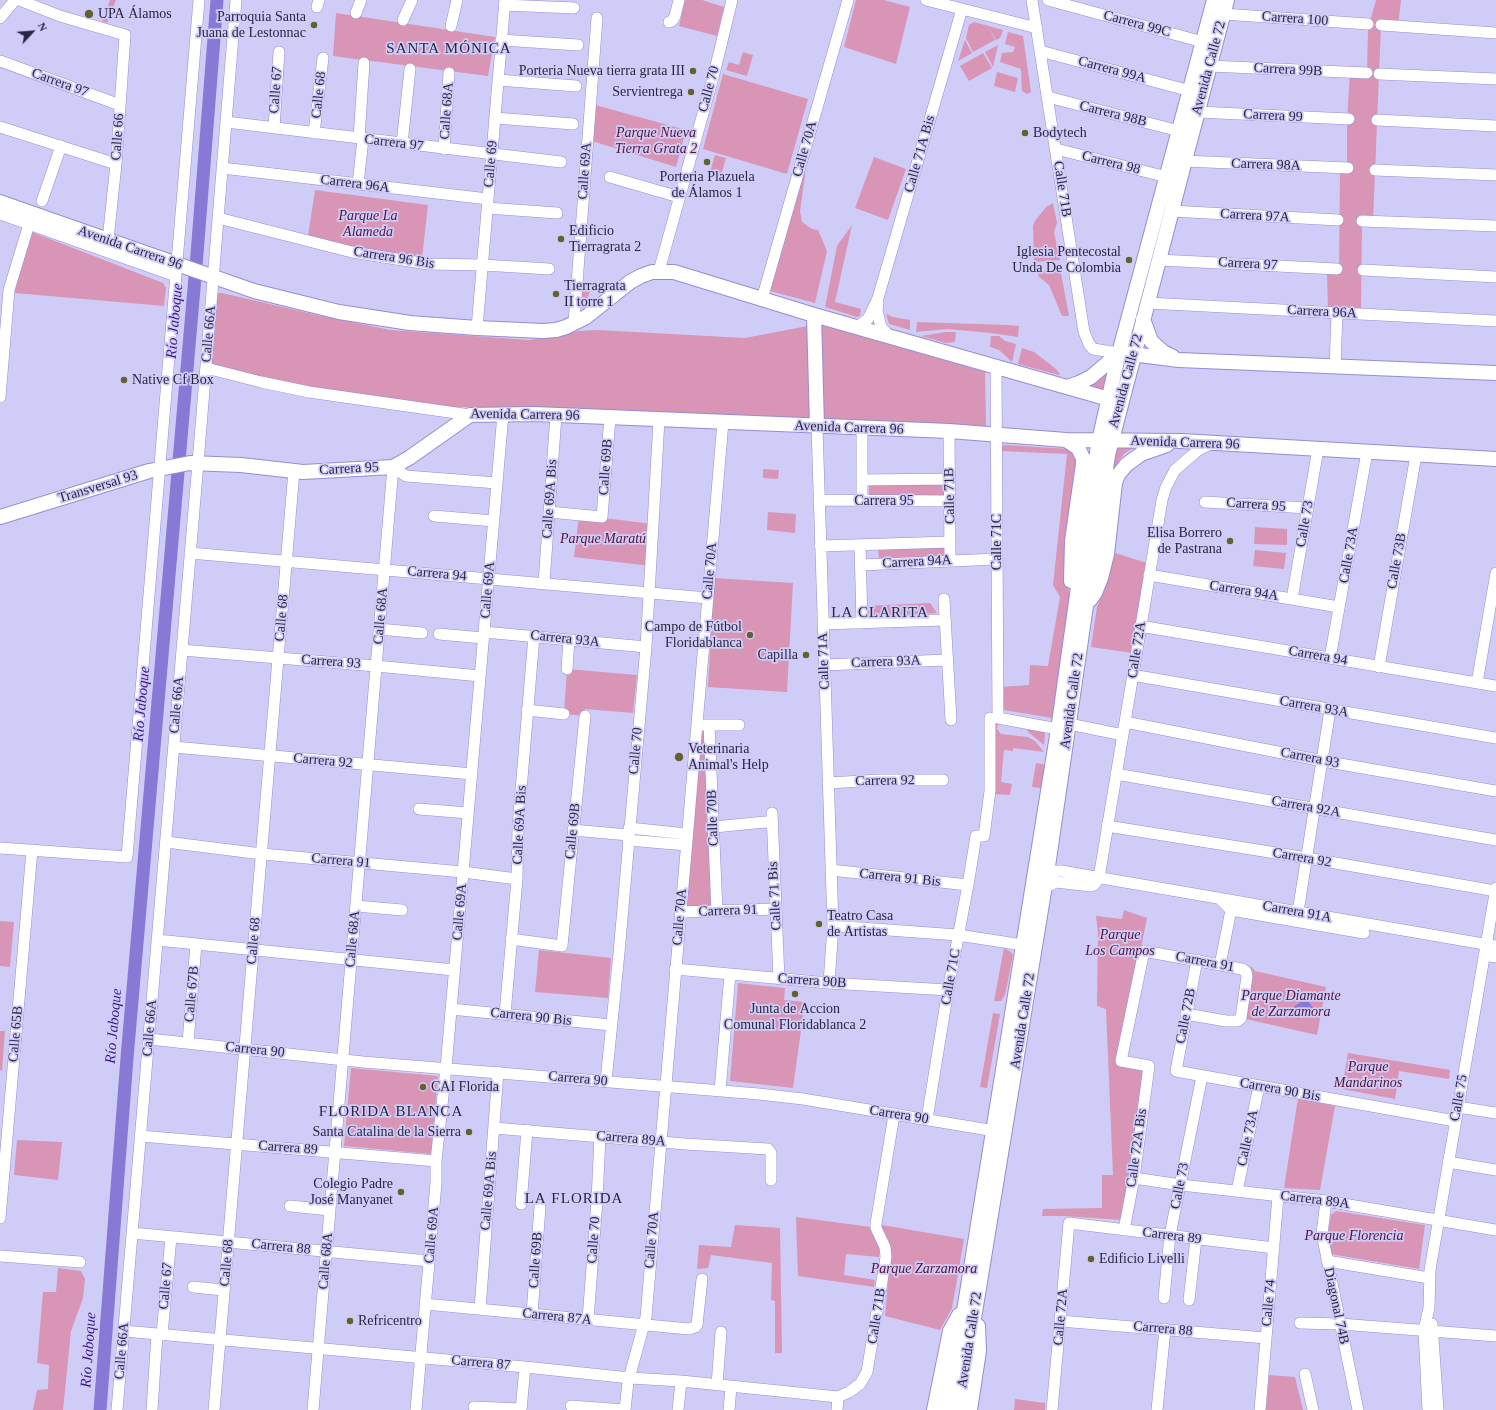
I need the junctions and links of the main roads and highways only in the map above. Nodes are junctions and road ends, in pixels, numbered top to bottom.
1 (1214, 0) edge
2 (1227, 0) edge
3 (0, 202) edge
4 (814, 315) junction
5 (1143, 319) junction
6 (1126, 353) junction
7 (1179, 360) junction
8 (1496, 373) edge
9 (1067, 387) junction
10 (1109, 399) junction
11 (816, 427) junction
12 (1066, 440) junction
13 (1105, 440) junction
14 (1181, 441) junction
15 (1496, 459) edge
16 (194, 463) joint
17 (393, 467) joint
18 (0, 518) edge
19 (1086, 606) junction
20 (1073, 615) junction
21 (1064, 727) junction
22 (1039, 884) junction
23 (999, 1132) junction
24 (970, 1309) junction
25 (934, 1410) edge
26 (948, 1410) edge
27 (959, 1410) edge
28 (970, 1410) edge

1 - 6 main road, Avenida Calle 72
2 - 5 main road, Avenida Calle 72
3 - 4 main road, Avenida Carrera 96
4 - 9 main road, Avenida Carrera 96
4 - 11 main road, Calle 71A
5 - 6 main road, Avenida Calle 72
5 - 7 main road
6 - 7 main road
6 - 9 main road
6 - 10 main road, Avenida Calle 72
6 - 13 main road, Avenida Calle 72
7 - 8 main road
9 - 10 main road, Avenida Carrera 96
10 - 13 main road, Avenida Calle 72
11 - 12 main road, Avenida Carrera 96
11 - 17 main road, Avenida Carrera 96
12 - 13 main road, Avenida Carrera 96
12 - 20 main road
13 - 14 main road, Avenida Carrera 96
13 - 19 main road, Avenida Calle 72
13 - 20 main road, Avenida Calle 72
14 - 15 main road, Avenida Carrera 96
14 - 19 main road
16 - 17 main road, Carrera 95
16 - 18 main road, Transversal 93
19 - 21 main road, Avenida Calle 72
20 - 21 main road, Avenida Calle 72
21 - 22 main road, Avenida Calle 72
21 - 22 main road, Avenida Calle 72
22 - 23 main road, Avenida Calle 72
22 - 23 main road, Avenida Calle 72
23 - 24 main road, Avenida Calle 72
24 - 25 main road
24 - 26 main road, Avenida Calle 72
24 - 27 main road, Avenida Calle 72
24 - 28 main road

